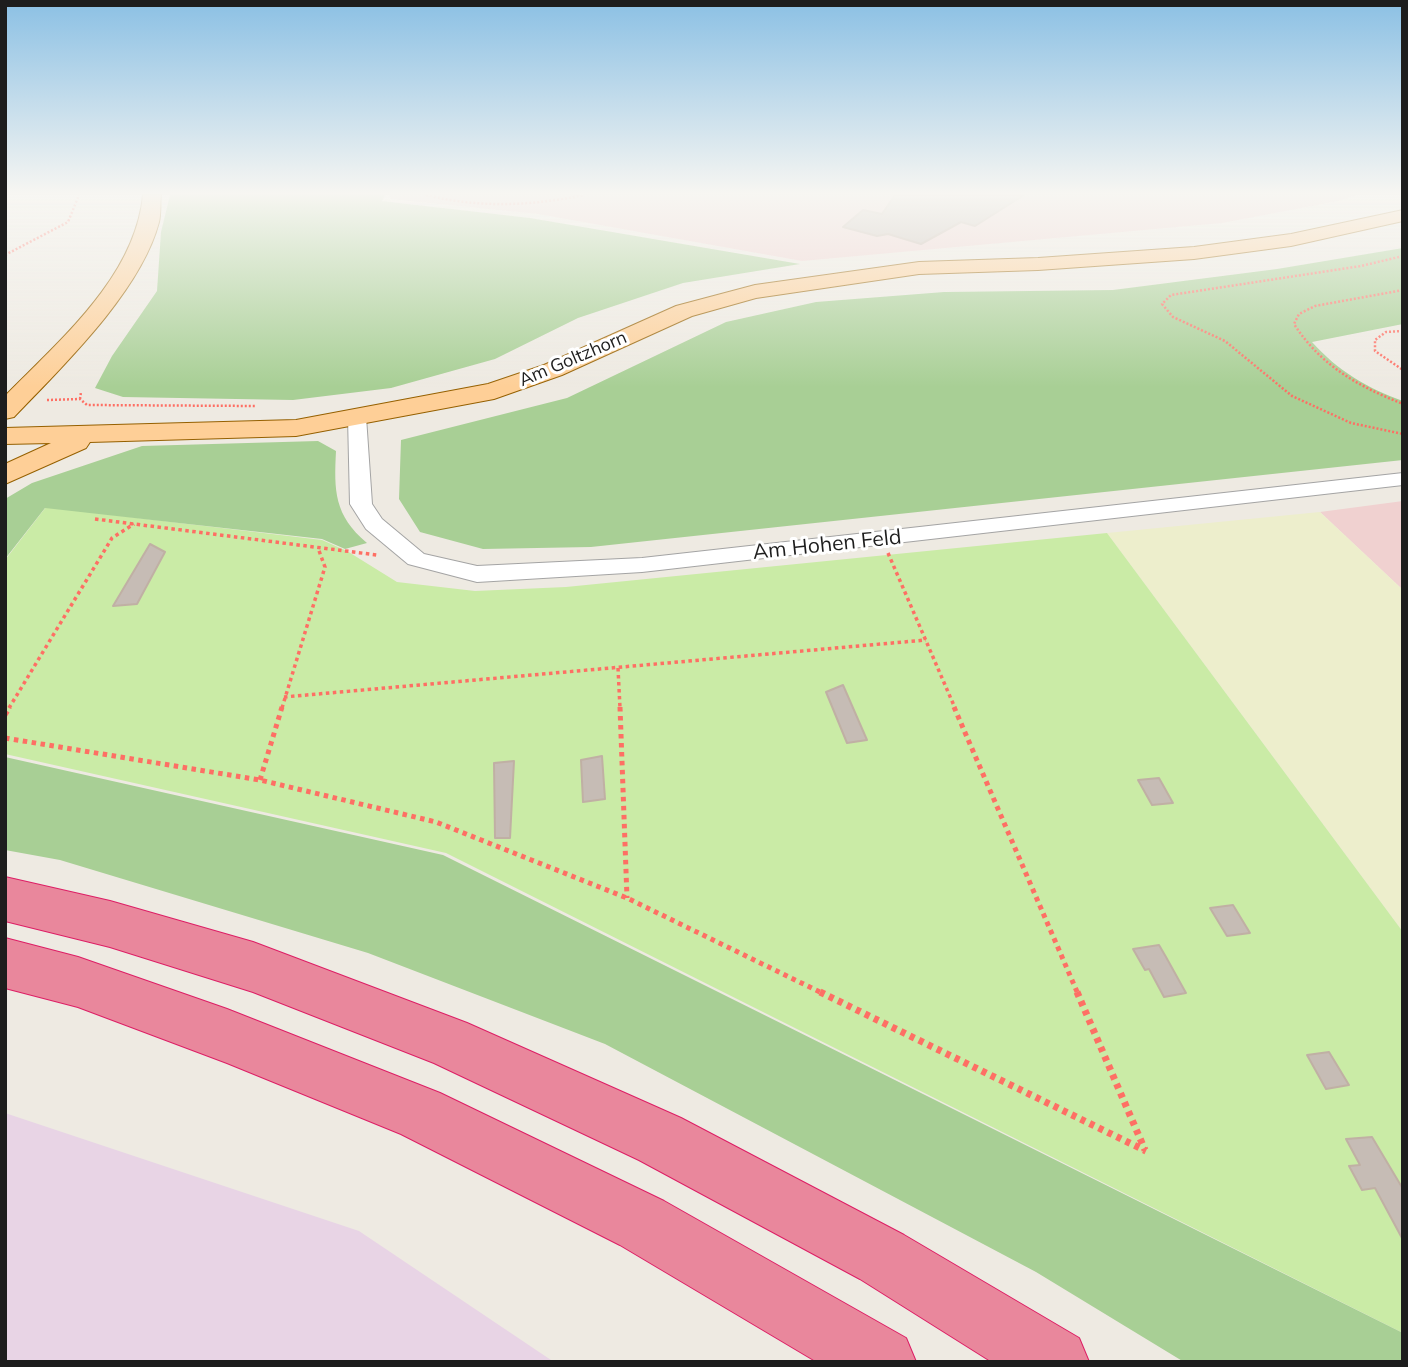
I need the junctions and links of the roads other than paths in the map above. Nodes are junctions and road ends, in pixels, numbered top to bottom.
1 (135, 259) edge
2 (1112, 259) edge
3 (1212, 259) edge
4 (130, 269) junction
5 (784, 287) junction
6 (75, 391) dead end
7 (5, 411) edge
8 (357, 417) junction
9 (19, 428) edge
10 (136, 431) junction
11 (5, 475) edge
12 (1403, 479) edge
13 (5, 899) edge
14 (5, 963) edge
15 (882, 1362) edge
16 (1055, 1362) edge

1 - 4 main road
2 - 5 main road, Am Goltzhorn
3 - 5 main road, Am Goltzhorn
4 - 6 main road
4 - 7 main road
5 - 8 main road, Am Goltzhorn
8 - 9 main road, Am Goltzhorn
8 - 10 main road, Am Goltzhorn
8 - 12 street, Am Hohen Feld
9 - 10 main road, Am Goltzhorn
10 - 11 main road
13 - 16 highway
14 - 15 highway

